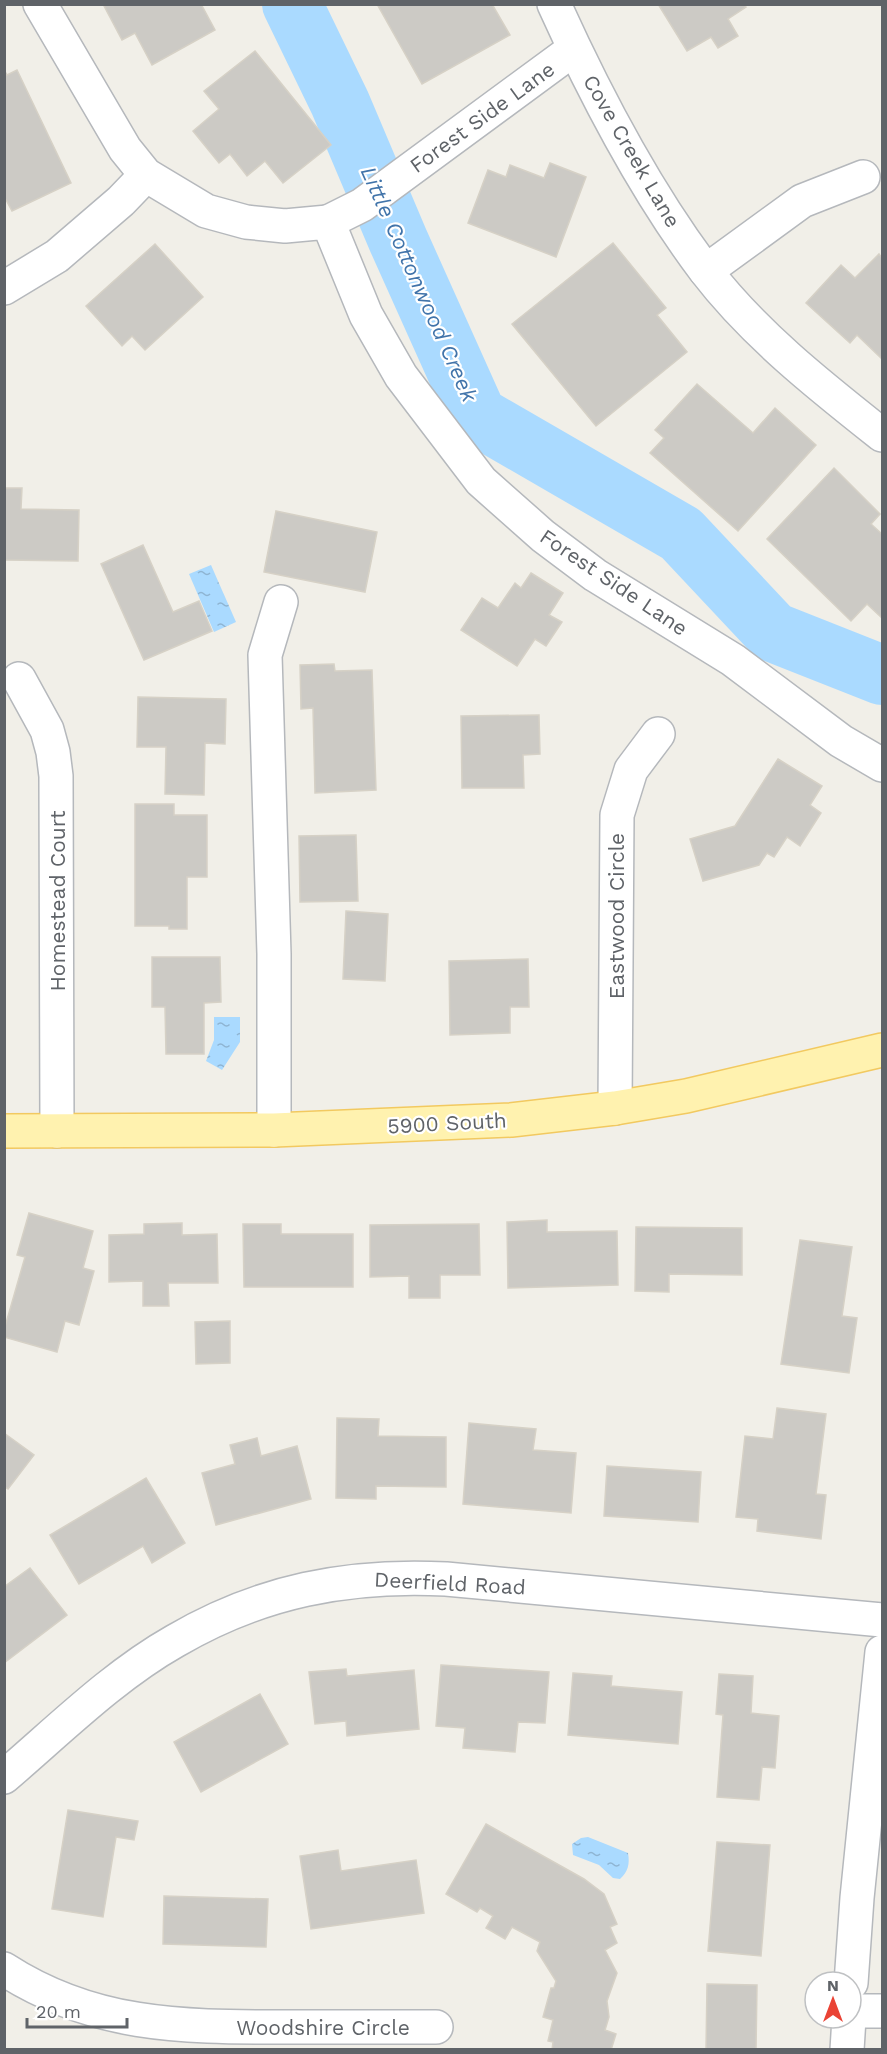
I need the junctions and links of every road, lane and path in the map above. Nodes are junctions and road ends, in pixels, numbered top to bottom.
1 (40, 4) edge
2 (554, 4) edge
3 (574, 49) junction
4 (146, 176) junction
5 (863, 177) dead end
6 (328, 222) junction
7 (706, 271) junction
8 (4, 288) edge
9 (882, 435) edge
10 (281, 602) dead end
11 (19, 680) dead end
12 (658, 734) dead end
13 (882, 765) edge
14 (882, 1050) edge
15 (615, 1108) junction
16 (274, 1130) junction
17 (4, 1131) edge
18 (57, 1131) junction
19 (882, 1620) edge
20 (882, 1652) edge
21 (4, 1777) edge
22 (4, 1969) edge
23 (852, 1970) edge
24 (863, 2011) edge
25 (882, 2011) edge
26 (436, 2028) dead end
27 (848, 2030) edge
28 (847, 2049) edge

1 - 4 street, Forest Side Lane
2 - 3 street, Cove Creek Lane
3 - 6 street, Forest Side Lane
3 - 7 street, Cove Creek Lane
4 - 6 street, Forest Side Lane
4 - 8 street
5 - 7 street
6 - 13 street, Forest Side Lane
7 - 9 street, Cove Creek Lane
10 - 16 street
11 - 18 street, Homestead Court
12 - 15 street, Eastwood Circle
14 - 15 main road, 5900 South
15 - 16 main road, 5900 South
16 - 18 main road, 5900 South
17 - 18 main road, 5900 South
19 - 21 street, Deerfield Road
20 - 23 street
22 - 26 street, Woodshire Circle
24 - 25 street
27 - 28 street

